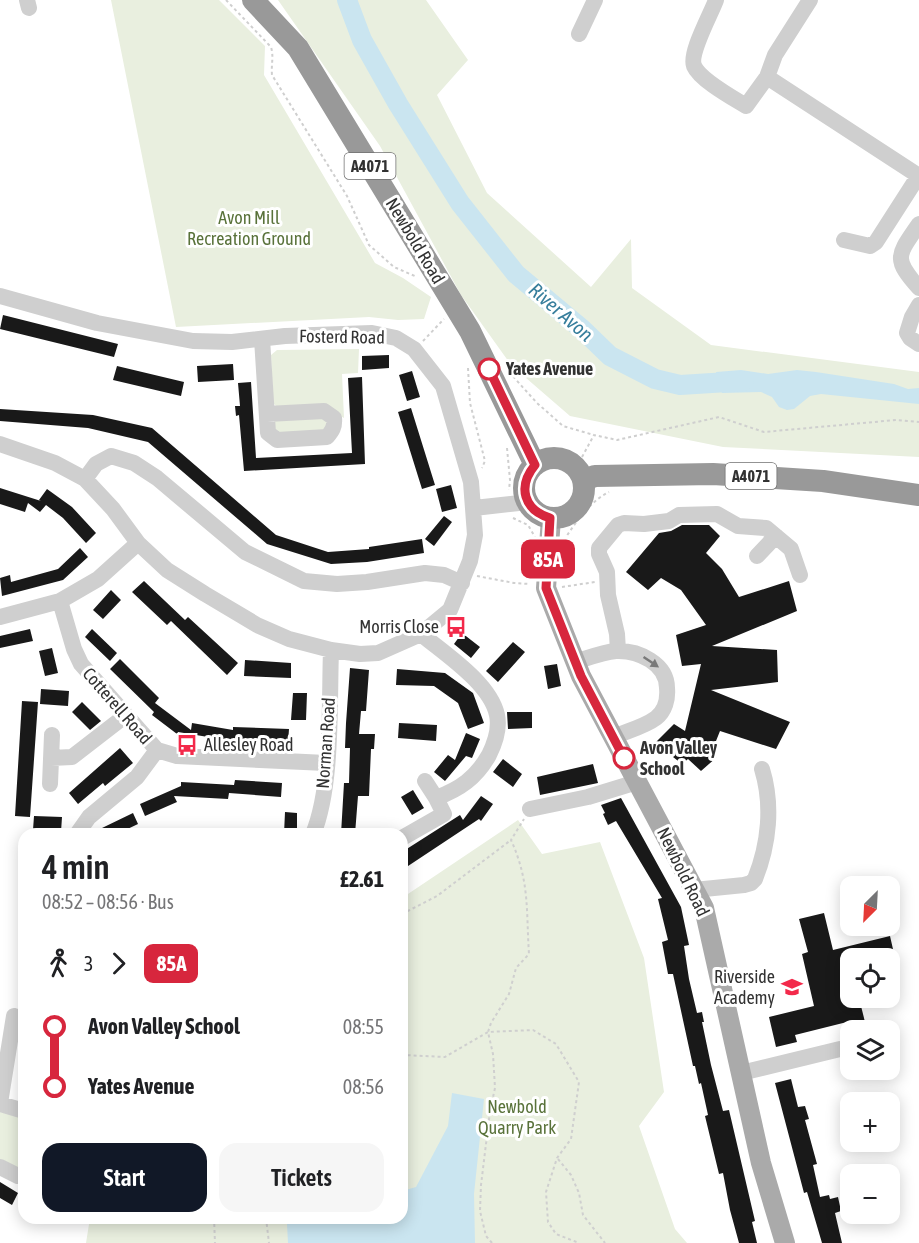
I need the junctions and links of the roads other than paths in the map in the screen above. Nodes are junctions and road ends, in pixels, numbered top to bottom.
1 (254, 0) edge
2 (595, 0) edge
3 (716, 0) edge
4 (810, 0) edge
5 (579, 34) dead end
6 (767, 77) junction
7 (919, 176) edge
8 (919, 224) edge
9 (844, 240) dead end
10 (919, 288) edge
11 (0, 296) edge
12 (919, 305) edge
13 (262, 339) junction
14 (919, 344) edge
15 (267, 414) dead end
16 (0, 444) edge
17 (535, 465) junction
18 (85, 479) junction
19 (583, 480) junction
20 (919, 495) edge
21 (528, 502) junction
22 (474, 508) junction
23 (550, 518) junction
24 (776, 536) junction
25 (138, 543) junction
26 (757, 556) dead end
27 (800, 575) dead end
28 (464, 578) junction
29 (60, 601) junction
30 (0, 616) edge
31 (421, 634) junction
32 (331, 650) junction
33 (618, 651) junction
34 (575, 662) junction
35 (125, 716) junction
36 (52, 735) dead end
37 (613, 737) junction
38 (157, 750) junction
39 (51, 758) junction
40 (326, 763) junction
41 (762, 769) dead end
42 (424, 781) dead end
43 (637, 782) junction
44 (50, 784) dead end
45 (436, 798) junction
46 (530, 809) road end
47 (81, 828) edge
48 (316, 828) edge
49 (408, 835) edge
50 (694, 890) junction
51 (13, 1014) edge
52 (840, 1049) dead end
53 (741, 1073) junction
54 (0, 1104) edge
55 (18, 1109) edge
56 (0, 1167) edge
57 (18, 1176) edge
58 (785, 1243) edge

1 - 17 highway, Newbold Road / A4071
2 - 5 street
3 - 6 street
4 - 6 street
6 - 7 street
7 - 9 street
8 - 10 street
11 - 13 street, Fosterd Road
12 - 14 street
13 - 15 street
13 - 22 street, Fosterd Road
16 - 18 street
17 - 19 highway
17 - 21 highway
18 - 25 street
18 - 28 street
19 - 20 highway, A4071
19 - 23 highway
21 - 22 street
21 - 23 highway
22 - 28 street
23 - 34 main road, Newbold Road
24 - 26 street
24 - 27 street
24 - 33 street
25 - 29 street
25 - 32 street
28 - 31 street
29 - 30 street
29 - 35 street, Cotterell Road
31 - 32 street
31 - 45 street
32 - 40 street, Norman Road
33 - 34 street
33 -> 37 street
34 - 37 main road, Newbold Road
35 - 38 street, Cotterell Road
35 - 39 street
36 - 39 street
37 - 43 main road, Newbold Road
38 - 40 street, Cotterell Road
38 - 47 street
39 - 44 street
40 - 48 street, Norman Road
41 - 50 street
42 - 45 street
43 - 46 street
43 - 50 main road, Newbold Road
45 - 49 street
50 - 53 main road, Newbold Road
51 - 54 street
52 - 53 street
53 - 58 main road, Newbold Road
54 - 55 street
56 - 57 street

